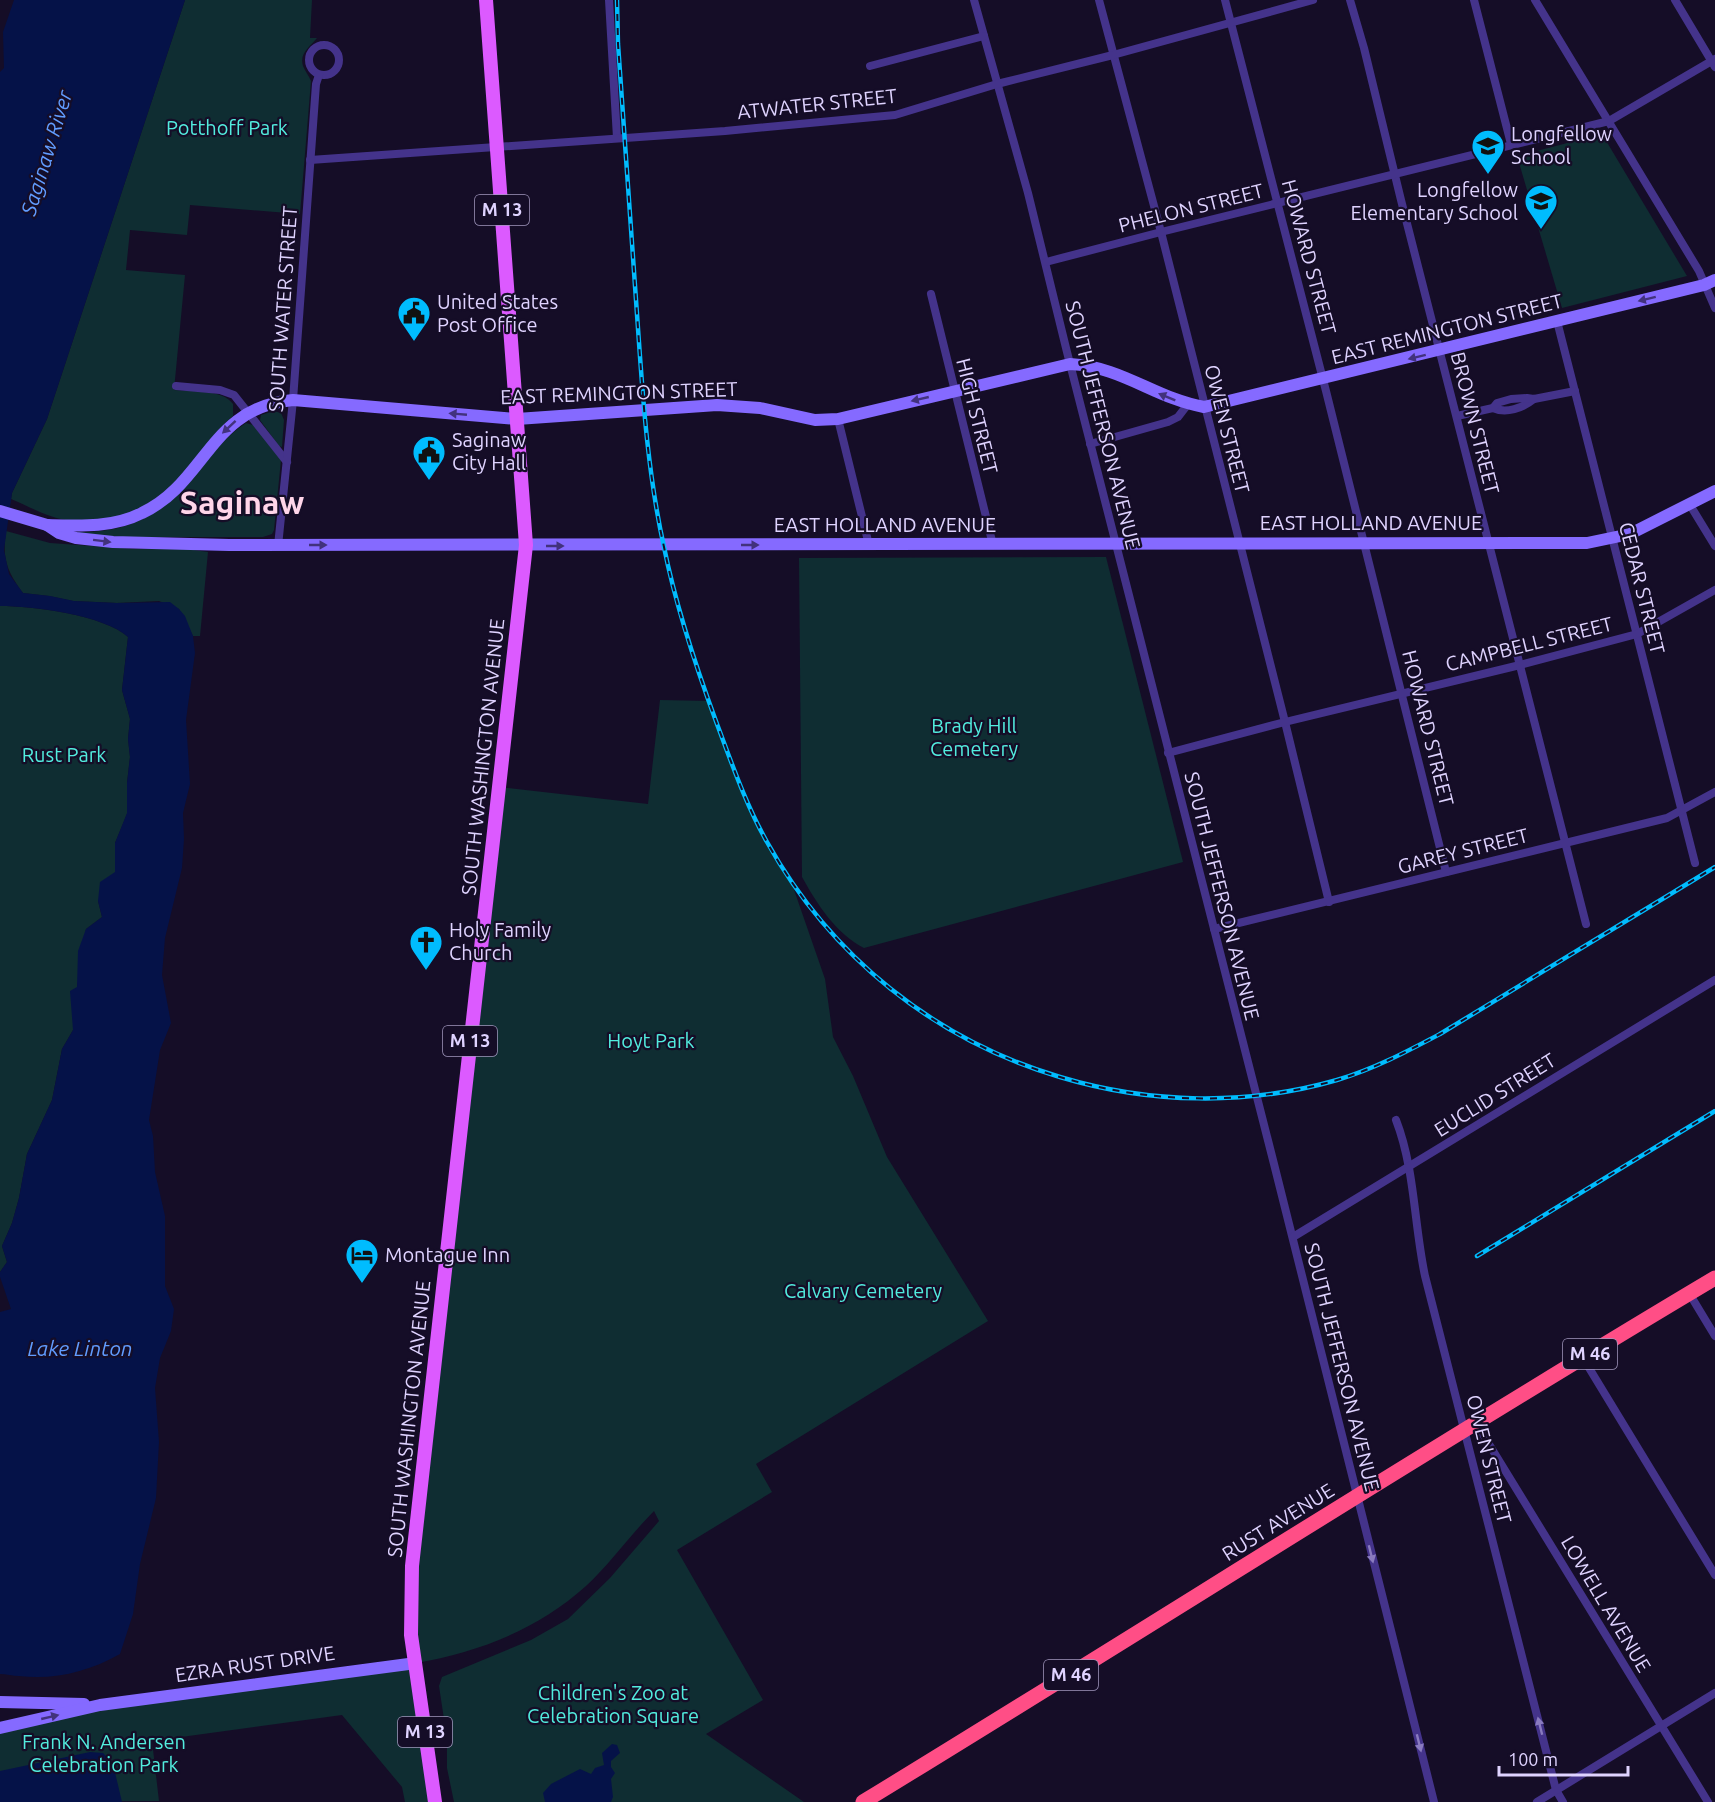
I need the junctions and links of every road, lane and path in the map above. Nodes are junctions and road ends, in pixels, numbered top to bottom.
1 (486, 0) edge
2 (609, 0) edge
3 (974, 0) edge
4 (1099, 0) edge
5 (1225, 0) edge
6 (1313, 0) edge
7 (1350, 0) edge
8 (1474, 0) edge
9 (1535, 0) edge
10 (1675, 0) edge
11 (1231, 22) junction
12 (984, 36) junction
13 (1113, 55) junction
14 (1714, 63) edge
15 (870, 66) dead end
16 (319, 75) dead end
17 (997, 84) junction
18 (1609, 120) junction
19 (617, 138) junction
20 (1511, 144) junction
21 (497, 147) junction
22 (310, 160) junction
23 (1395, 174) junction
24 (1278, 203) junction
25 (1161, 232) junction
26 (1046, 262) junction
27 (1709, 283) edge
28 (931, 294) dead end
29 (1715, 308) edge
30 (1557, 321) junction
31 (1440, 351) junction
32 (1070, 364) junction
33 (1323, 380) junction
34 (176, 386) dead end
35 (954, 391) junction
36 (1575, 391) junction
37 (293, 400) junction
38 (1188, 404) junction
39 (1204, 407) junction
40 (249, 412) junction
41 (1457, 416) junction
42 (517, 419) junction
43 (838, 419) junction
44 (1090, 444) junction
45 (287, 462) junction
46 (1715, 491) edge
47 (1690, 505) junction
48 (0, 511) edge
49 (47, 525) junction
50 (1612, 539) junction
51 (1364, 542) junction
52 (1239, 543) junction
53 (1488, 543) junction
54 (1116, 544) junction
55 (526, 545) junction
56 (868, 545) junction
57 (993, 545) junction
58 (279, 546) junction
59 (1715, 546) edge
60 (1715, 590) edge
61 (1637, 634) junction
62 (1520, 665) junction
63 (1402, 693) junction
64 (1285, 722) junction
65 (1168, 753) junction
66 (1715, 792) edge
67 (1681, 812) junction
68 (1564, 843) junction
69 (1695, 863) dead end
70 (1446, 872) junction
71 (1329, 902) junction
72 (1586, 924) dead end
73 (1214, 929) junction
74 (1715, 980) edge
75 (1396, 1120) dead end
76 (1408, 1167) junction
77 (1293, 1237) junction
78 (1715, 1278) edge
79 (1689, 1293) junction
80 (1715, 1336) edge
81 (1583, 1358) junction
82 (1471, 1426) junction
83 (1357, 1497) junction
84 (1715, 1575) edge
85 (416, 1663) junction
86 (1715, 1693) edge
87 (0, 1702) edge
88 (100, 1705) junction
89 (1661, 1725) junction
90 (0, 1728) edge
91 (1556, 1790) junction
92 (435, 1802) edge
93 (863, 1802) edge
94 (1434, 1802) edge
95 (1537, 1802) edge
96 (1563, 1802) edge
97 (1708, 1802) edge

1 - 21 main road, SOUTH WASHINGTON AVENUE / M 13
2 - 19 street
3 - 12 street, SOUTH JEFFERSON AVENUE
4 - 13 street, OWEN STREET
5 - 11 street, HOWARD STREET
6 - 11 street, ATWATER STREET
7 - 23 street, BROWN STREET
8 - 20 street
9 - 18 street
10 - 14 street
11 - 13 street, ATWATER STREET
11 - 24 street, HOWARD STREET
12 - 15 street
12 - 17 street, SOUTH JEFFERSON AVENUE
13 - 17 street, ATWATER STREET
13 - 25 street, OWEN STREET
14 - 18 street, PHELON STREET
16 - 22 street, SOUTH WATER STREET
17 - 19 street, ATWATER STREET
17 - 26 street, SOUTH JEFFERSON AVENUE
18 - 20 street, PHELON STREET
18 - 27 street
19 - 21 street, ATWATER STREET
20 - 23 street, PHELON STREET
21 - 22 street, ATWATER STREET
21 - 42 main road, SOUTH WASHINGTON AVENUE / M 13
22 - 37 street, SOUTH WATER STREET
23 - 24 street, PHELON STREET
23 - 31 street, BROWN STREET
24 - 25 street, PHELON STREET
24 - 33 street, HOWARD STREET
25 - 26 street, PHELON STREET
25 - 39 street, OWEN STREET
26 - 32 street, SOUTH JEFFERSON AVENUE
27 - 29 street
27 -> 30 main road, EAST REMINGTON STREET
28 - 35 street, HIGH STREET
30 - 31 main road, EAST REMINGTON STREET
30 - 36 street, CEDAR STREET
31 -> 33 main road, EAST REMINGTON STREET
31 - 41 street, BROWN STREET
32 - 35 main road, EAST REMINGTON STREET
38 -> 32 main road, EAST REMINGTON STREET
32 - 44 street, SOUTH JEFFERSON AVENUE
33 - 39 main road, EAST REMINGTON STREET
33 - 51 street, HOWARD STREET
34 - 40 street
35 -> 43 main road, EAST REMINGTON STREET
35 - 57 street, HIGH STREET
36 - 41 street
36 - 50 street, CEDAR STREET
37 - 40 main road, EAST REMINGTON STREET
42 -> 37 main road, EAST REMINGTON STREET
37 - 45 street, SOUTH WATER STREET
38 - 39 main road, EAST REMINGTON STREET
38 - 44 street
39 - 52 street, OWEN STREET
40 - 45 street
40 -> 49 main road, EAST REMINGTON STREET
41 - 53 street, BROWN STREET
42 - 43 main road, EAST REMINGTON STREET
42 - 55 main road, SOUTH WASHINGTON AVENUE / M 13
43 - 56 street
44 - 54 street, SOUTH JEFFERSON AVENUE
45 - 58 street, SOUTH WATER STREET
46 - 47 main road, EAST HOLLAND AVENUE
47 - 50 main road, EAST HOLLAND AVENUE
47 - 59 street
48 - 49 main road
49 -> 58 main road, EAST HOLLAND AVENUE
50 - 53 main road, EAST HOLLAND AVENUE
50 - 61 street, CEDAR STREET
51 - 52 main road, EAST HOLLAND AVENUE
51 - 53 main road, EAST HOLLAND AVENUE
51 - 63 street, HOWARD STREET
52 - 54 main road, EAST HOLLAND AVENUE
52 - 64 street, OWEN STREET
53 - 62 street, BROWN STREET
54 - 57 main road, EAST HOLLAND AVENUE
54 - 65 street, SOUTH JEFFERSON AVENUE
55 -> 56 main road, EAST HOLLAND AVENUE
58 -> 55 main road, EAST HOLLAND AVENUE
55 - 85 main road, SOUTH WASHINGTON AVENUE / M 13
56 - 57 main road, EAST HOLLAND AVENUE
60 - 61 street, CAMPBELL STREET
61 - 62 street, CAMPBELL STREET
61 - 67 street, CEDAR STREET
62 - 63 street, CAMPBELL STREET
62 - 68 street, BROWN STREET
63 - 64 street, CAMPBELL STREET
63 - 70 street, HOWARD STREET
64 - 65 street, CAMPBELL STREET
64 - 71 street, OWEN STREET
65 - 73 street, SOUTH JEFFERSON AVENUE
66 - 67 street, GAREY STREET
67 - 68 street, GAREY STREET
67 - 69 street, CEDAR STREET
68 - 70 street, GAREY STREET
68 - 72 street, BROWN STREET
70 - 71 street, GAREY STREET
71 - 73 street, GAREY STREET
73 - 77 street, SOUTH JEFFERSON AVENUE
74 - 76 street, EUCLID STREET
75 - 76 street, OWEN STREET
76 - 77 street, EUCLID STREET
76 - 82 street, OWEN STREET
77 - 83 street, SOUTH JEFFERSON AVENUE
78 - 79 highway, RUST AVENUE / M 46
79 - 80 street
79 - 81 highway, RUST AVENUE / M 46
81 - 82 highway, RUST AVENUE / M 46
81 - 84 street
82 - 83 highway, RUST AVENUE / M 46
82 - 89 street, LOWELL AVENUE
91 -> 82 street, OWEN STREET
83 - 93 highway, RUST AVENUE / M 46
83 -> 94 street, SOUTH JEFFERSON AVENUE
85 - 88 main road, EZRA RUST DRIVE
85 - 92 main road, SOUTH WASHINGTON AVENUE / M 13
86 - 89 street
87 - 88 main road, EZRA RUST DRIVE
90 -> 88 main road, EZRA RUST DRIVE
89 - 91 street
89 - 97 street, LOWELL AVENUE
91 - 95 street
91 - 96 street, OWEN STREET

